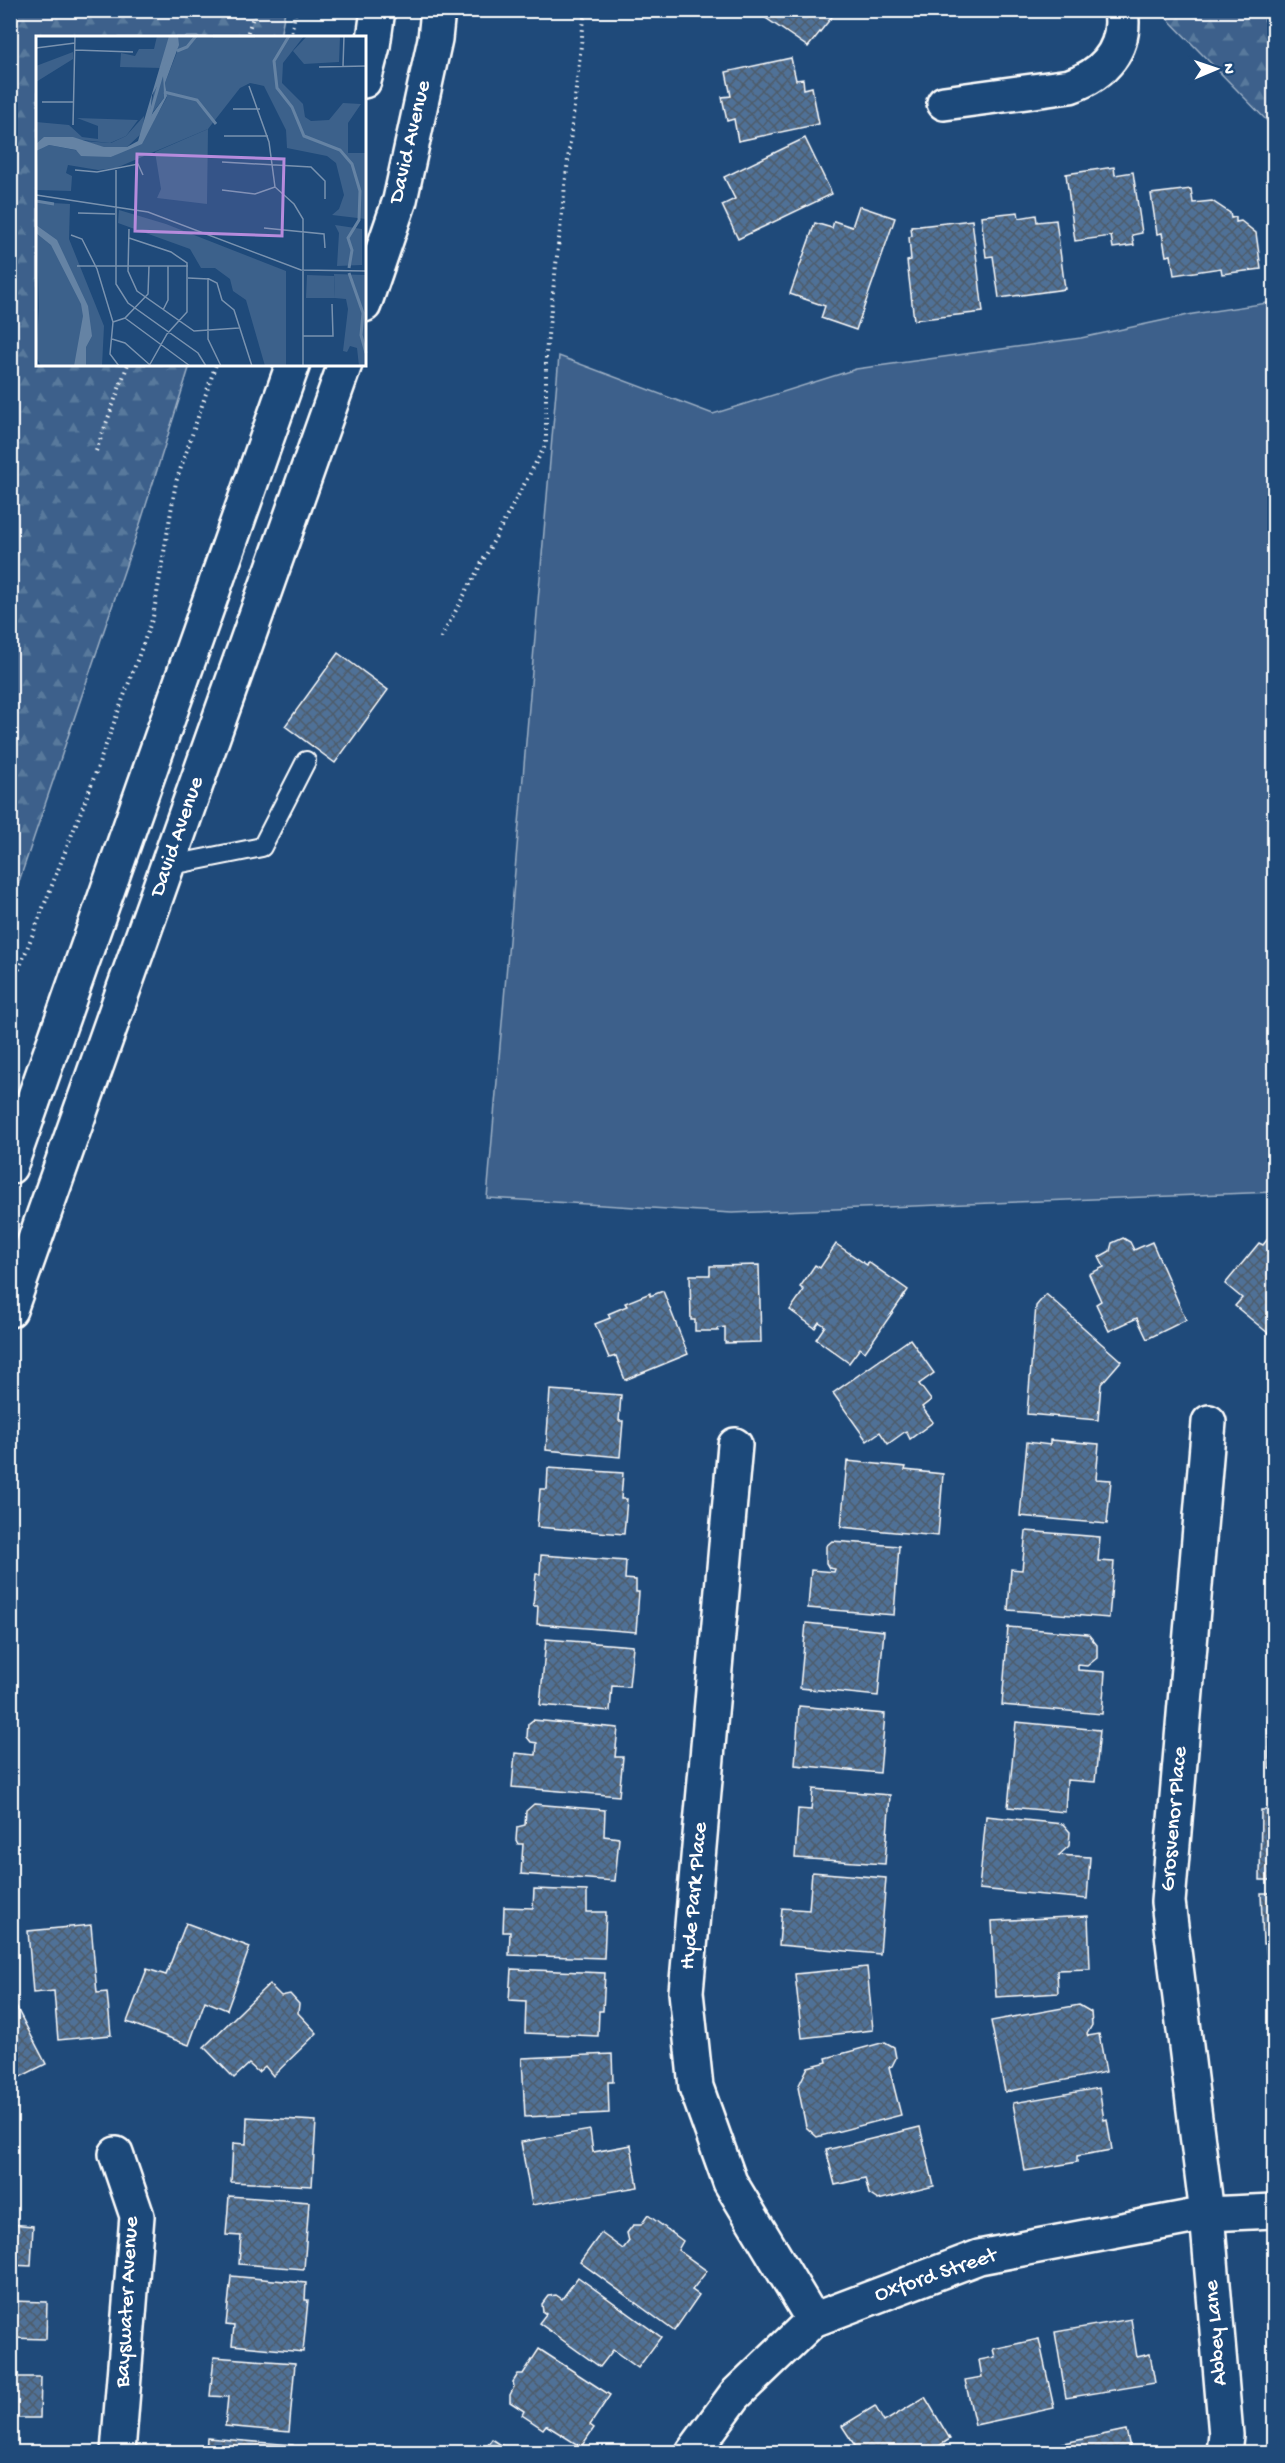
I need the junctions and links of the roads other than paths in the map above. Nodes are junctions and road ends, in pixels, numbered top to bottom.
1 (378, 10) edge
2 (438, 10) edge
3 (1121, 10) edge
4 (366, 73) edge
5 (944, 103) dead end
6 (366, 299) edge
7 (292, 366) edge
8 (344, 366) edge
9 (306, 761) dead end
10 (167, 866) junction
11 (10, 1167) edge
12 (10, 1310) edge
13 (1209, 1422) dead end
14 (735, 1445) dead end
15 (117, 2154) dead end
16 (1275, 2211) edge
17 (1207, 2214) junction
18 (813, 2320) junction
19 (118, 2452) edge
20 (693, 2452) edge
21 (1224, 2452) edge

1 - 4 street
2 - 6 street, David Avenue
3 - 5 street
7 - 11 street
8 - 10 street, David Avenue
9 - 10 lane
10 - 12 street, David Avenue
13 - 17 street, Grosvenor Place
14 - 18 street, Hyde Park Place
15 - 19 street, Bayswater Avenue
16 - 17 street, Oxford Street
17 - 18 street, Oxford Street
17 - 21 street, Abbey Lane
18 - 20 street, Oxford Street

